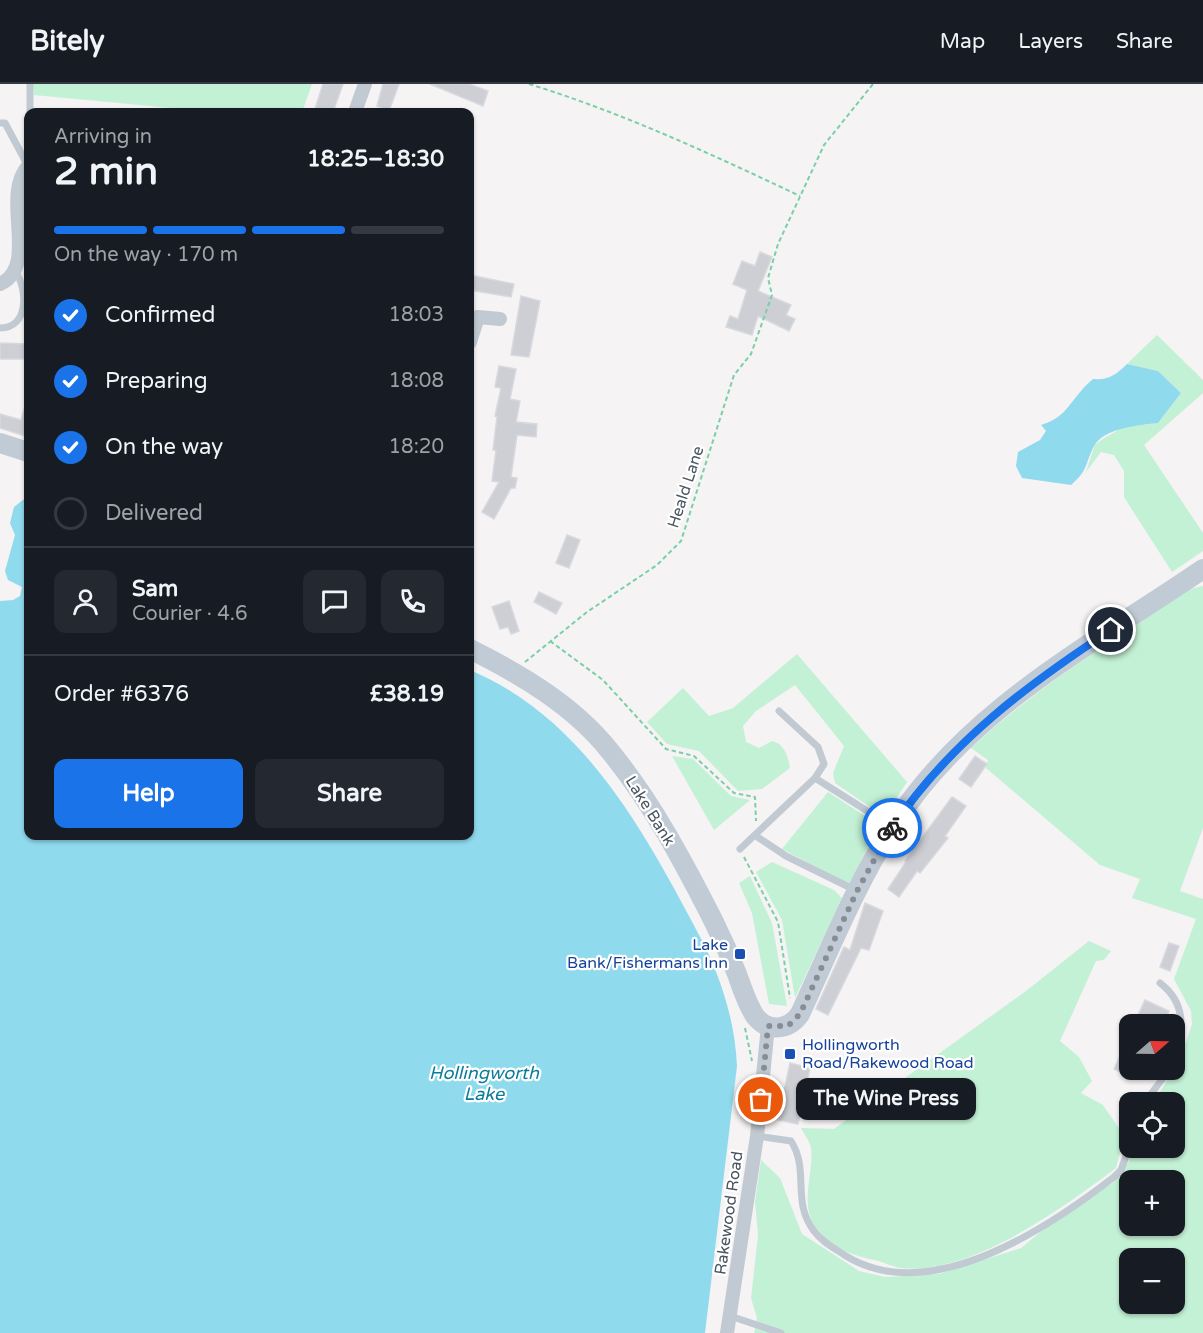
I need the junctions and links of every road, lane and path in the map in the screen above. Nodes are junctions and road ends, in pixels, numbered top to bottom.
1 (30, 84) edge
2 (365, 84) edge
3 (529, 84) edge
4 (873, 84) edge
5 (30, 108) edge
6 (356, 108) edge
7 (0, 123) edge
8 (24, 158) edge
9 (24, 173) edge
10 (800, 196) junction
11 (15, 272) junction
12 (0, 284) edge
13 (500, 320) dead end
14 (0, 328) edge
15 (474, 330) edge
16 (0, 443) edge
17 (24, 451) edge
18 (1203, 569) edge
19 (549, 640) junction
20 (474, 651) edge
21 (522, 665) dead end
22 (779, 711) dead end
23 (815, 778) junction
24 (893, 826) junction
25 (756, 836) junction
26 (740, 849) joint
27 (857, 891) junction
28 (1160, 983) dead end
29 (800, 1014) junction
30 (1181, 1014) edge
31 (744, 1020) dead end
32 (768, 1026) junction
33 (763, 1081) junction
34 (757, 1136) junction
35 (1125, 1158) edge
36 (730, 1316) junction
37 (727, 1333) edge
38 (781, 1333) edge

1 - 5 lane
2 - 6 street
3 - 10 path
4 - 10 path, Heald Lane
7 - 8 lane
9 - 11 street
10 - 19 path, Heald Lane
11 - 12 street
11 - 14 lane
13 - 15 street
16 - 17 main road
18 - 24 main road
19 - 21 path, Heald Lane
19 - 25 path
20 - 32 main road, Lake Bank
22 - 23 lane
23 - 24 lane
23 - 25 lane
24 - 27 main road
25 - 26 lane
25 - 27 lane
26 - 29 path
27 - 29 main road
28 - 30 lane
29 - 32 main road
31 - 33 path
32 - 33 street, Rakewood Road
33 - 34 street, Rakewood Road
34 - 35 lane
34 - 36 street, Rakewood Road
36 - 37 street, Rakewood Road
36 - 38 lane

